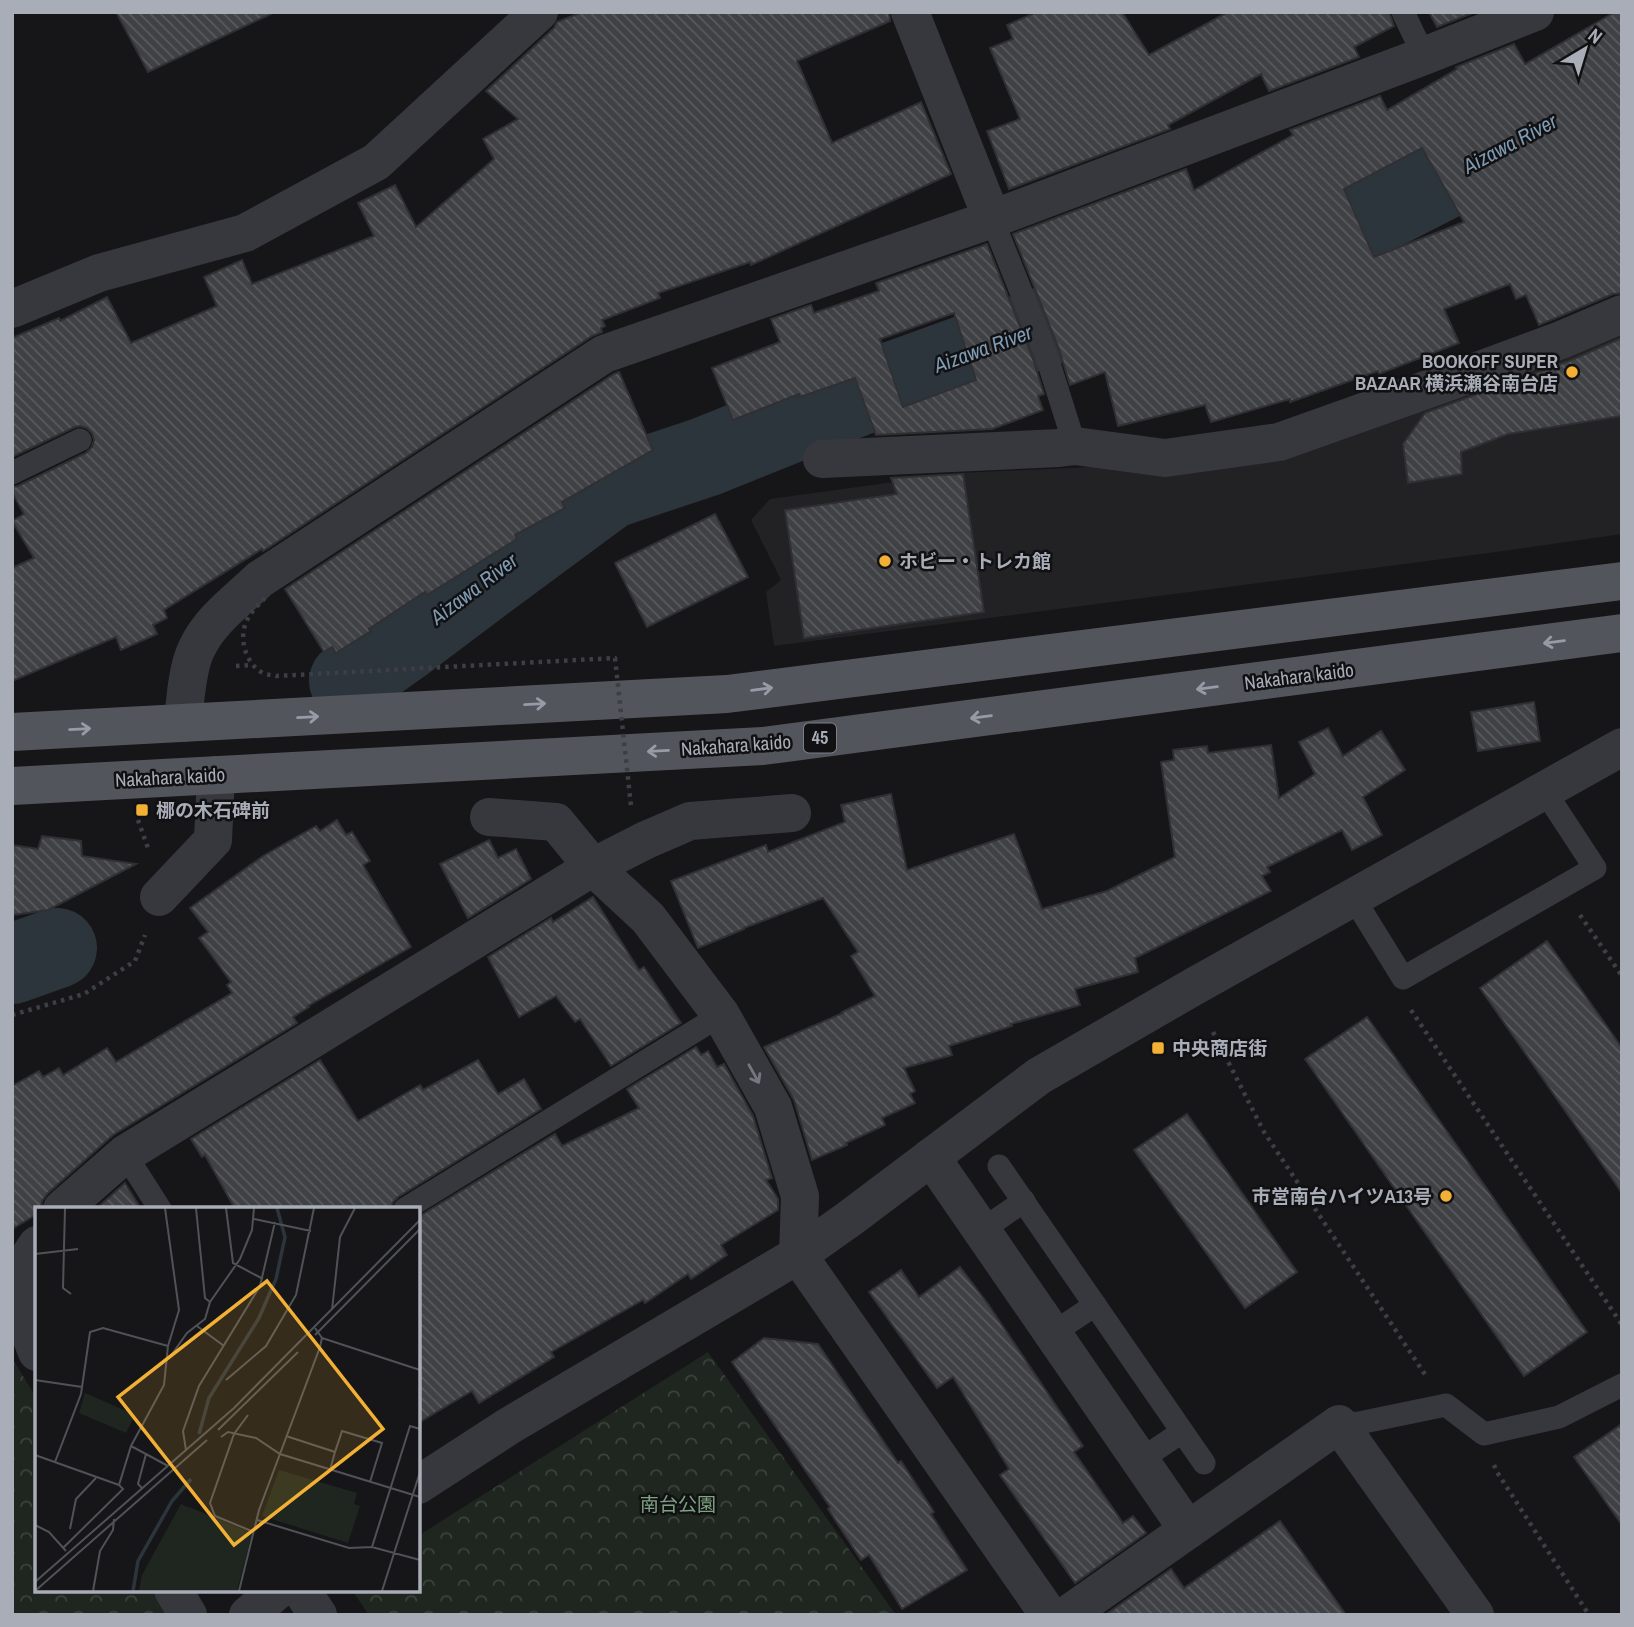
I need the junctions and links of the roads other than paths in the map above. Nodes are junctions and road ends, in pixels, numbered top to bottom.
1 (910, 12) edge
2 (1403, 12) edge
3 (1535, 12) edge
4 (540, 14) edge
5 (1424, 56) junction
6 (992, 219) junction
7 (12, 309) edge
8 (1622, 314) edge
9 (80, 440) dead end
10 (1075, 446) junction
11 (822, 459) dead end
12 (12, 473) edge
13 (1622, 580) edge
14 (1622, 634) edge
15 (183, 723) junction
16 (12, 732) edge
17 (1622, 747) edge
18 (216, 775) junction
19 (12, 786) edge
20 (1544, 790) junction
21 (792, 813) dead end
22 (489, 817) dead end
23 (593, 867) junction
24 (159, 897) road end
25 (1353, 897) junction
26 (721, 1014) junction
27 (125, 1154) junction
28 (931, 1157) junction
29 (999, 1166) dead end
30 (1024, 1201) junction
31 (64, 1207) edge
32 (159, 1207) edge
33 (408, 1207) edge
34 (982, 1230) junction
35 (35, 1248) edge
36 (798, 1255) junction
37 (1095, 1305) junction
38 (1053, 1333) junction
39 (35, 1347) edge
40 (1622, 1385) edge
41 (1339, 1424) junction
42 (1182, 1432) junction
43 (1140, 1460) junction
44 (1204, 1463) dead end
45 (420, 1484) edge
46 (1188, 1530) junction
47 (174, 1592) edge
48 (276, 1592) edge
49 (302, 1592) edge
50 (188, 1615) edge
51 (248, 1615) edge
52 (318, 1615) edge
53 (1049, 1615) edge
54 (1066, 1615) edge
55 (1475, 1615) edge

1 - 6 street
2 - 5 lane
3 - 5 street
4 - 7 street
5 - 6 street
6 - 10 lane
6 - 15 street
8 - 10 street
9 - 12 lane
10 - 11 street
15 -> 13 main road
14 -> 18 main road, Nakahara kaido / 45
16 -> 15 main road
17 - 20 street
18 - 19 main road, Nakahara kaido / 45
18 - 24 street
20 - 25 street
20 - 25 lane
21 - 23 street
22 - 23 street
23 - 26 street
23 - 27 street
25 - 28 street
26 - 33 lane
26 -> 36 street
27 - 31 street
27 - 32 lane
28 - 34 street
28 - 36 street
29 - 30 lane
30 - 34 lane
30 - 37 lane
34 - 38 street
35 - 39 street
36 - 45 street
36 - 53 street
37 - 38 lane
37 - 42 lane
38 - 43 street
40 - 41 lane
41 - 46 street
41 - 55 street
42 - 43 lane
42 - 44 lane
43 - 46 street
46 - 54 street
47 - 50 street
48 - 51 street
49 - 52 street

